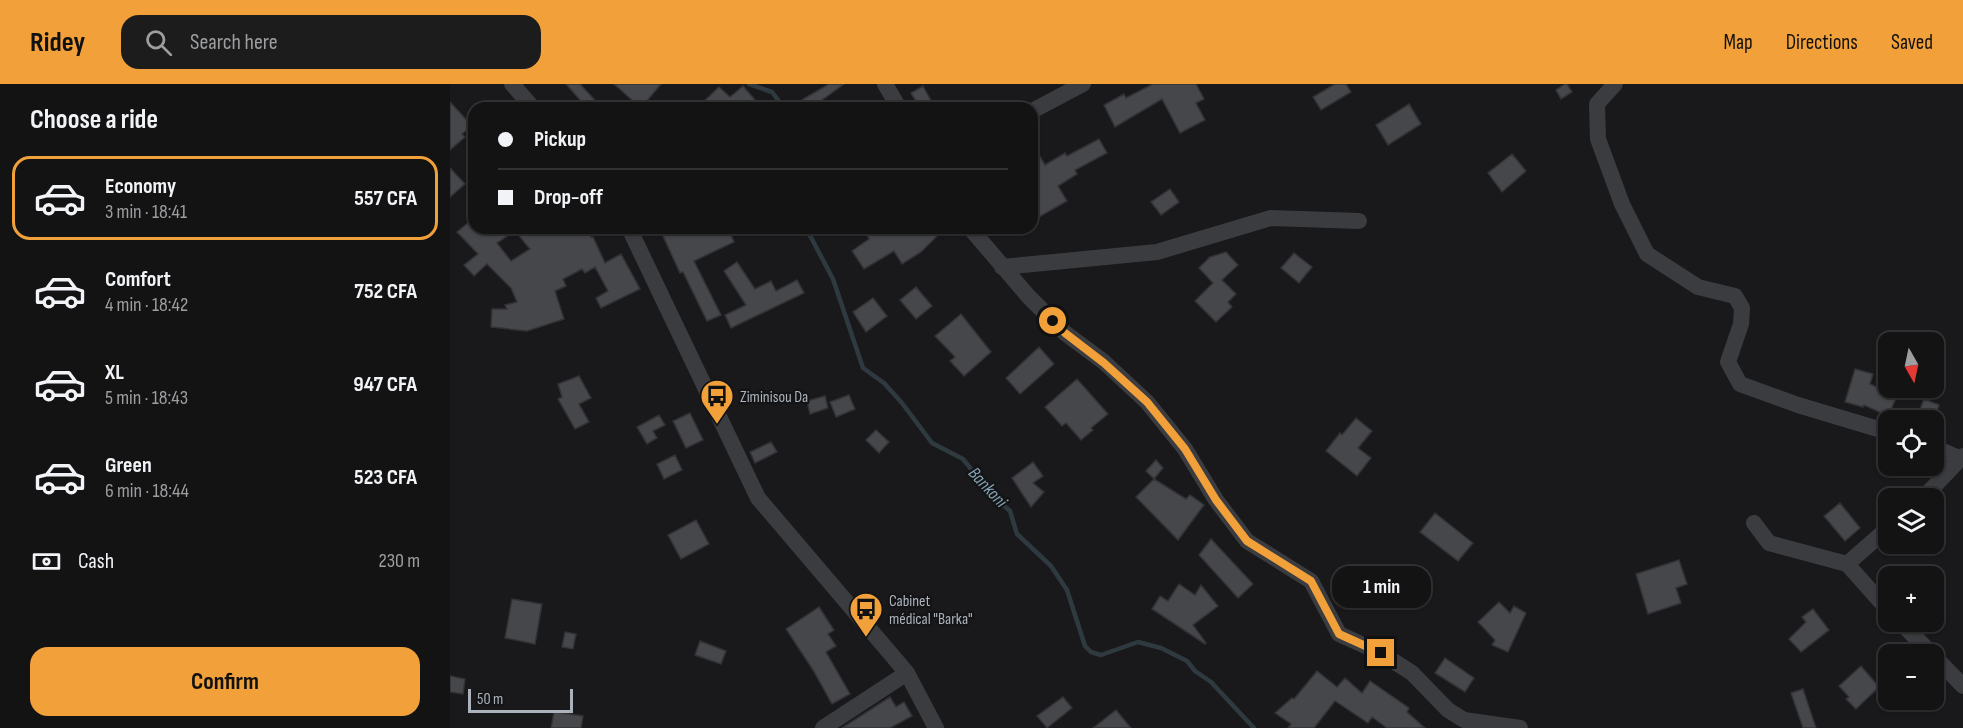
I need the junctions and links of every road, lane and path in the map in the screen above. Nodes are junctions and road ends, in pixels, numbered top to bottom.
1 (512, 84) edge
2 (1083, 84) edge
3 (1615, 84) edge
4 (890, 86) edge
5 (528, 102) edge
6 (897, 102) edge
7 (1038, 108) edge
8 (1359, 221) dead end
9 (632, 234) edge
10 (975, 234) edge
11 (1002, 267) junction
12 (1878, 429) edge
13 (1944, 451) edge
14 (1961, 457) edge
15 (1932, 488) edge
16 (1754, 523) dead end
17 (1878, 537) edge
18 (1847, 564) junction
19 (1878, 599) edge
20 (1910, 632) edge
21 (1922, 644) edge
22 (1944, 666) edge
23 (908, 673) junction
24 (1963, 686) edge
25 (823, 728) edge
26 (936, 728) edge
27 (1520, 728) edge

1 - 5 street
2 - 7 street
3 - 12 street
4 - 6 street
8 - 11 street
9 - 23 street
10 - 11 street
11 - 27 street
13 - 14 street
14 - 15 street
16 - 18 street
17 - 18 street
18 - 19 street
20 - 21 street
22 - 24 street
23 - 25 street
23 - 26 street

